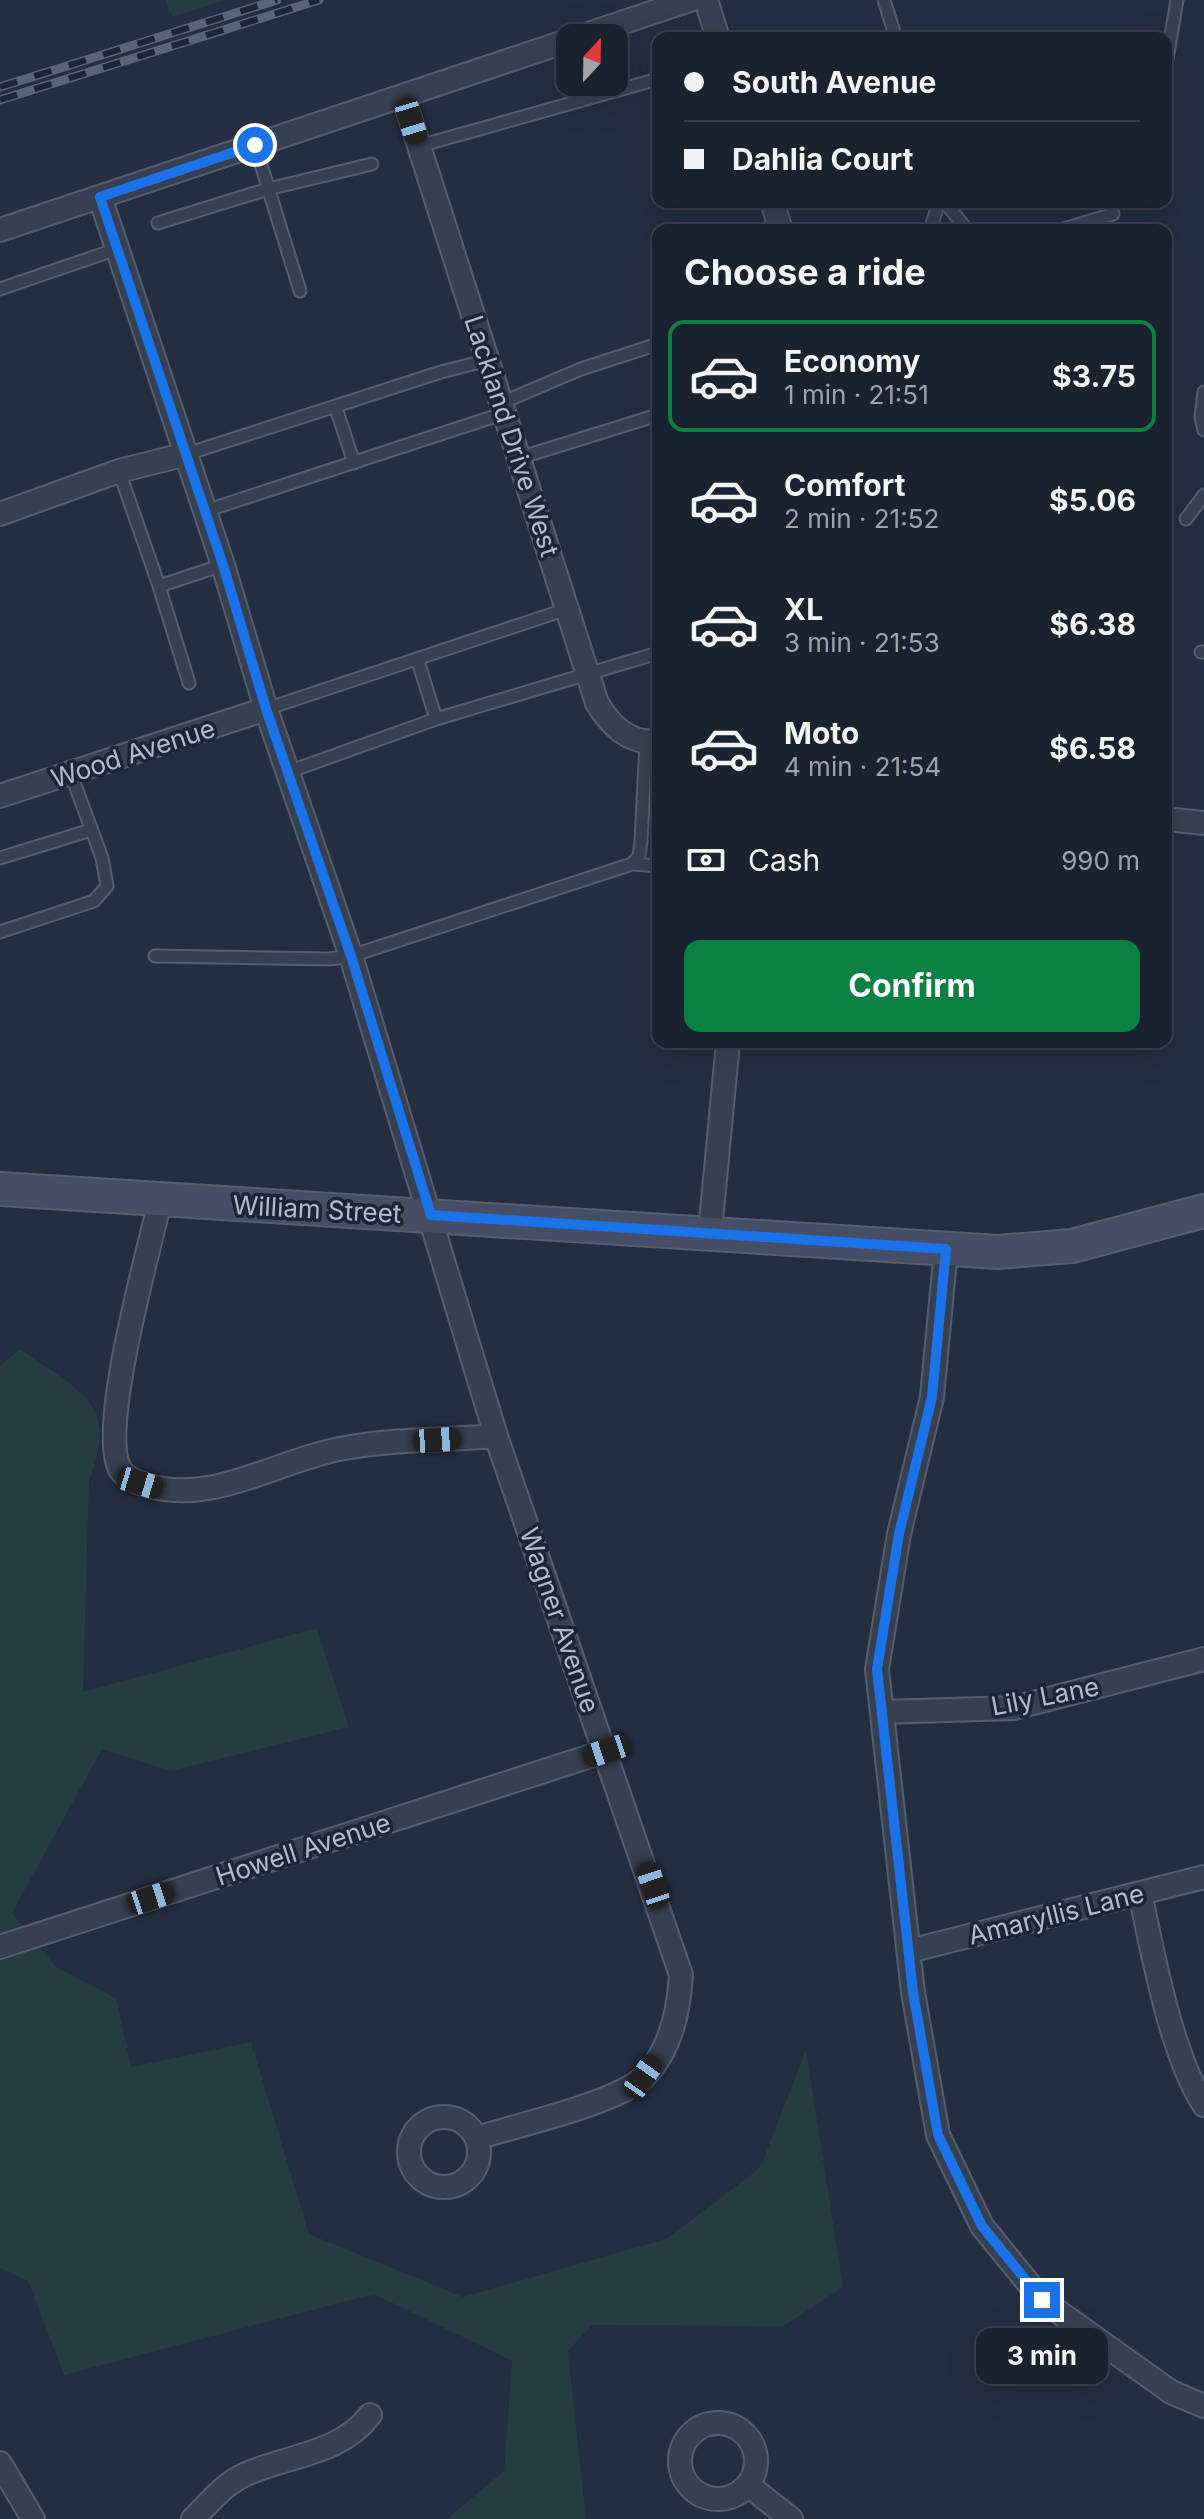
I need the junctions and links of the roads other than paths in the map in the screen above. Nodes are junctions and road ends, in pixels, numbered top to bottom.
1 (690, 0) edge
2 (706, 0) edge
3 (884, 0) edge
4 (1177, 0) edge
5 (618, 24) edge
6 (716, 32) edge
7 (894, 32) edge
8 (1172, 32) edge
9 (556, 45) edge
10 (652, 81) edge
11 (403, 96) junction
12 (255, 145) junction
13 (419, 146) junction
14 (372, 164) dead end
15 (268, 189) junction
16 (100, 197) junction
17 (950, 208) edge
18 (1113, 214) dead end
19 (158, 223) dead end
20 (962, 224) edge
21 (1080, 224) edge
22 (0, 230) edge
23 (117, 249) junction
24 (0, 289) edge
25 (300, 291) dead end
26 (652, 346) edge
27 (488, 360) junction
28 (1204, 392) edge
29 (336, 408) junction
30 (503, 408) junction
31 (652, 417) edge
32 (1204, 430) edge
33 (187, 454) junction
34 (519, 458) junction
35 (354, 463) junction
36 (119, 471) junction
37 (1204, 495) edge
38 (205, 511) junction
39 (0, 514) edge
40 (1186, 519) dead end
41 (223, 565) junction
42 (159, 586) junction
43 (567, 609) junction
44 (652, 655) edge
45 (418, 661) junction
46 (587, 672) junction
47 (189, 683) dead end
48 (266, 709) junction
49 (436, 719) junction
50 (652, 741) edge
51 (288, 772) junction
52 (71, 774) junction
53 (0, 796) edge
54 (1172, 820) edge
55 (1204, 823) edge
56 (86, 832) junction
57 (0, 858) edge
58 (632, 864) junction
59 (652, 866) edge
60 (0, 932) edge
61 (155, 956) dead end
62 (351, 956) junction
63 (727, 1048) edge
64 (0, 1189) edge
65 (160, 1201) junction
66 (1204, 1211) edge
67 (431, 1215) junction
68 (710, 1232) junction
69 (946, 1249) junction
70 (496, 1436) junction
71 (1204, 1659) edge
72 (882, 1712) junction
73 (606, 1751) junction
74 (1204, 1877) edge
75 (1140, 1893) junction
76 (0, 1947) edge
77 (909, 1951) junction
78 (1204, 2105) edge
79 (477, 2138) dead end
80 (1204, 2406) edge
81 (370, 2415) dead end
82 (0, 2463) edge
83 (748, 2485) dead end
84 (33, 2519) edge
85 (193, 2519) edge
86 (791, 2519) edge

1 - 5 street
2 - 6 street
3 - 7 lane
4 - 8 lane
9 - 11 street
10 - 13 lane
11 - 12 street
11 - 13 street, Lackland Drive West
12 - 15 lane
12 - 16 street
13 - 27 street, Lackland Drive West
14 - 15 lane
15 - 19 lane
15 - 25 lane
16 - 22 street
16 - 23 street, Wagner Avenue
17 - 20 lane
18 - 21 lane
23 - 24 lane
23 - 33 street, Wagner Avenue
26 - 30 lane
27 - 29 lane
27 - 30 street, Lackland Drive West
28 - 32 lane
29 - 33 lane
29 - 35 lane
30 - 34 street, Lackland Drive West
30 - 35 lane
31 - 34 lane
33 - 36 street
33 - 38 street, Wagner Avenue
34 - 43 street, Lackland Drive West
35 - 38 lane
36 - 39 street
36 - 42 lane
37 - 40 lane
38 - 41 street, Wagner Avenue
41 - 42 lane
41 - 48 street, Wagner Avenue
42 - 47 lane
43 - 45 lane
43 - 46 street, Lackland Drive West
44 - 46 lane
45 - 48 lane
45 - 49 lane
46 - 49 lane
46 - 50 street, Lackland Drive West
48 - 51 street, Wagner Avenue
48 - 52 street, Wood Avenue
49 - 51 lane
50 - 58 lane
51 - 62 street, Wagner Avenue
52 - 53 street, Wood Avenue
52 - 56 lane
54 - 55 street
56 - 57 lane
56 - 60 lane
58 - 59 lane
58 - 62 lane
61 - 62 lane
62 - 67 street, Wagner Avenue
63 - 68 street
64 - 65 main road, William Street
65 - 67 main road, William Street
65 - 70 street
66 - 69 main road, William Street
67 - 68 main road, William Street
67 - 70 street, Wagner Avenue
68 - 69 main road, William Street
69 - 72 street
70 - 73 street, Wagner Avenue
71 - 72 street, Lily Lane
72 - 77 street
73 - 76 street, Howell Avenue
73 - 79 street, Wagner Avenue
74 - 75 street, Amaryllis Lane
75 - 77 street, Amaryllis Lane
75 - 78 street
77 - 80 street
81 - 85 street
82 - 84 street
83 - 86 street

